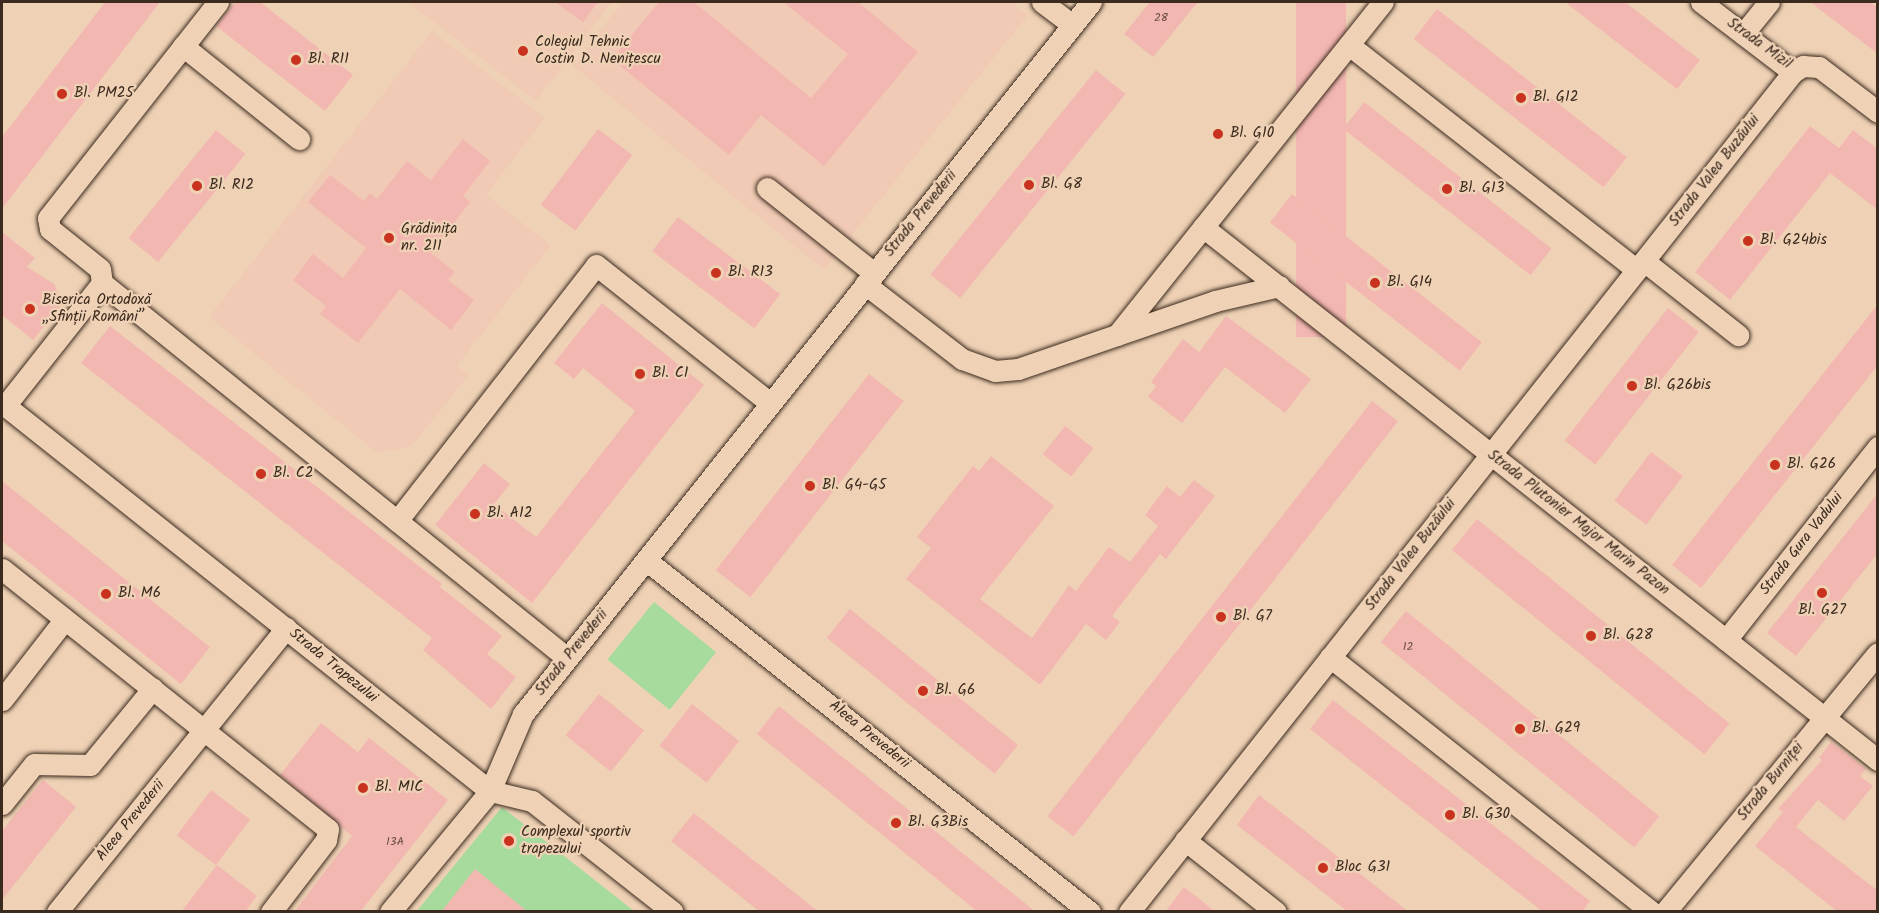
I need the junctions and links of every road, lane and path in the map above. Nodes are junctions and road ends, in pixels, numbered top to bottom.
1 (218, 2) edge
2 (1042, 2) edge
3 (1091, 2) edge
4 (1383, 2) edge
5 (1701, 2) edge
6 (1769, 2) edge
7 (1072, 25) junction
8 (1743, 34) junction
9 (1349, 45) junction
10 (183, 46) junction
11 (1792, 72) junction
12 (1878, 112) edge
13 (299, 139) dead end
14 (767, 188) dead end
15 (1203, 226) junction
16 (1641, 265) junction
17 (870, 279) junction
18 (102, 283) junction
19 (1278, 286) junction
20 (1117, 335) junction
21 (1738, 335) dead end
22 (770, 403) junction
23 (3, 404) edge
24 (1878, 447) edge
25 (1491, 454) junction
26 (397, 521) junction
27 (646, 560) junction
28 (2, 569) edge
29 (64, 620) junction
30 (286, 628) junction
31 (1726, 640) junction
32 (1878, 653) edge
33 (1330, 657) junction
34 (567, 658) junction
35 (153, 688) junction
36 (2, 700) edge
37 (1824, 718) junction
38 (204, 730) junction
39 (1878, 760) edge
40 (490, 791) junction
41 (2, 804) edge
42 (1185, 840) junction
43 (57, 912) edge
44 (271, 912) edge
45 (390, 912) edge
46 (673, 912) edge
47 (1090, 912) edge
48 (1129, 912) edge
49 (1276, 912) edge
50 (1652, 912) edge
51 (1665, 912) edge

1 - 10 street
2 - 7 street
3 - 7 street, Strada Prevederii
4 - 9 street
5 - 8 street, Strada Mizil
6 - 8 street
7 - 17 street, Strada Prevederii
8 - 11 street, Strada Mizil
9 - 15 street
9 - 16 street
10 - 13 street
10 - 18 street
11 - 12 street, Strada Mizil
11 - 16 street, Strada Valea Buzăului
14 - 17 street
15 - 19 street, Strada Plutonier Major Marin Pazon
15 - 20 street
16 - 21 street
16 - 25 street, Strada Valea Buzăului
17 - 20 street
17 - 22 street, Strada Prevederii
18 - 23 street
18 - 26 street
19 - 20 street
19 - 25 street, Strada Plutonier Major Marin Pazon
22 - 26 street
22 - 27 street, Strada Prevederii
23 - 30 street, Strada Trapezului
24 - 31 street, Strada Gura Vadului
25 - 31 street, Strada Plutonier Major Marin Pazon
25 - 33 street, Strada Valea Buzăului
26 - 34 street
27 - 34 street, Strada Prevederii
27 - 47 street, Aleea Prevederii
28 - 29 street
29 - 35 street
29 - 36 street
30 - 38 street, Aleea Prevederii
30 - 40 street, Strada Trapezului
31 - 37 street, Strada Plutonier Major Marin Pazon
32 - 37 street, Strada Burniței
33 - 42 street, Strada Valea Buzăului
33 - 50 street
34 - 40 street, Strada Prevederii
35 - 38 street
35 - 41 street
37 - 39 street, Strada Plutonier Major Marin Pazon
37 - 51 street, Strada Burniței
38 - 43 street, Aleea Prevederii
38 - 44 street
40 - 45 street, Strada Prevederii
40 - 46 street, Strada Trapezului
42 - 48 street, Strada Valea Buzăului
42 - 49 street

